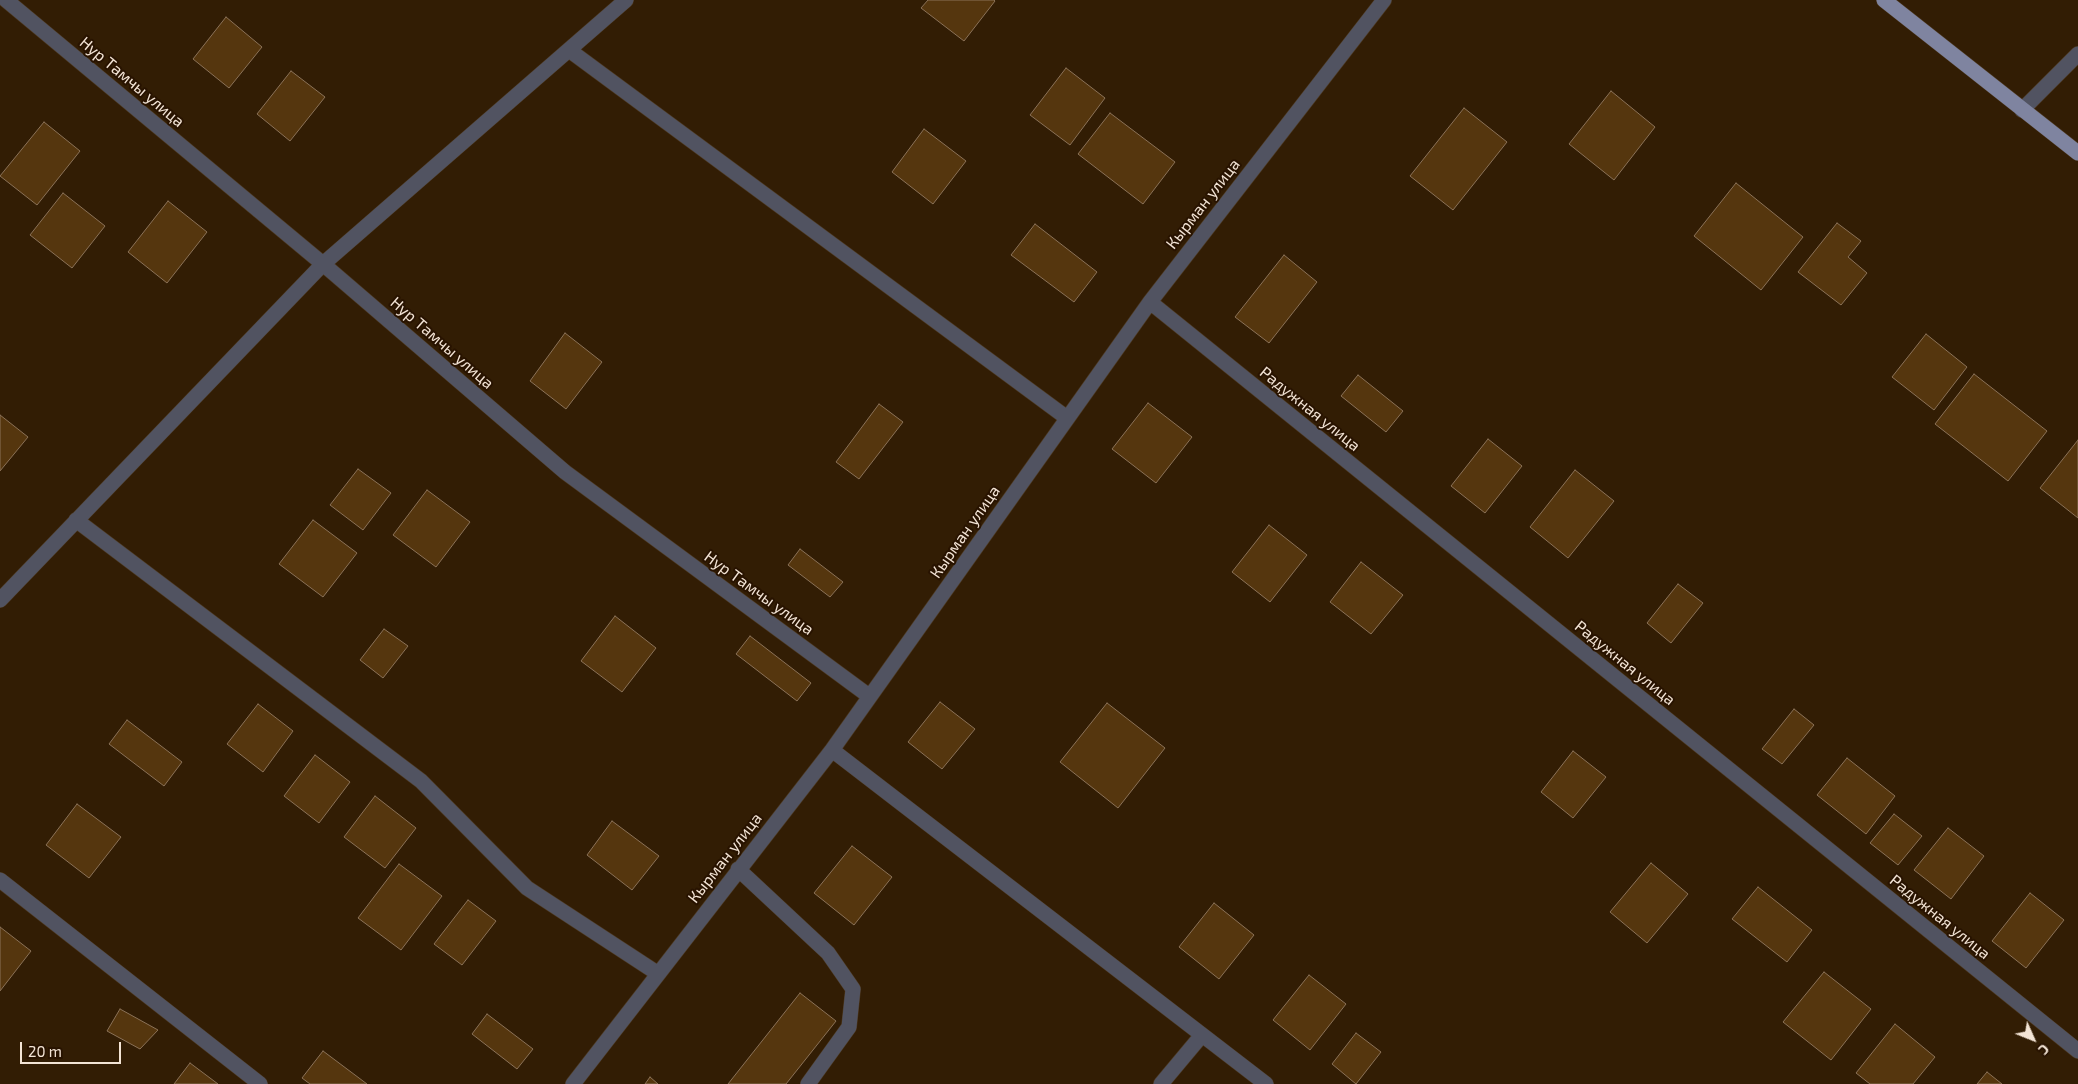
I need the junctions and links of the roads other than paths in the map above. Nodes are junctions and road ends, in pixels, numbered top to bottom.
1 (6, 0) edge
2 (626, 0) edge
3 (1384, 0) edge
4 (1884, 0) edge
5 (569, 50) junction
6 (2078, 54) edge
7 (2022, 110) junction
8 (2078, 154) edge
9 (323, 264) junction
10 (1150, 302) junction
11 (1067, 418) junction
12 (76, 520) junction
13 (0, 600) edge
14 (870, 696) junction
15 (832, 750) junction
16 (738, 869) junction
17 (0, 880) edge
18 (657, 973) junction
19 (1202, 1035) junction
20 (2078, 1051) edge
21 (260, 1084) edge
22 (573, 1084) edge
23 (808, 1084) edge
24 (1161, 1084) edge
25 (1266, 1084) edge

1 - 9 street, Нур Тамчы улица
2 - 5 street
3 - 10 street, Кырман улица
4 - 7 main road
5 - 9 street
5 - 11 street
6 - 7 street
7 - 8 main road
9 - 12 street
9 - 14 street, Нур Тамчы улица
10 - 11 street, Кырман улица
10 - 20 street, Радужная улица
11 - 14 street, Кырман улица
12 - 13 street
12 - 18 street
14 - 15 street, Кырман улица
15 - 16 street, Кырман улица
15 - 19 street
16 - 18 street, Кырман улица
16 - 23 street
17 - 21 street
18 - 22 street, Кырман улица
19 - 24 street
19 - 25 street

